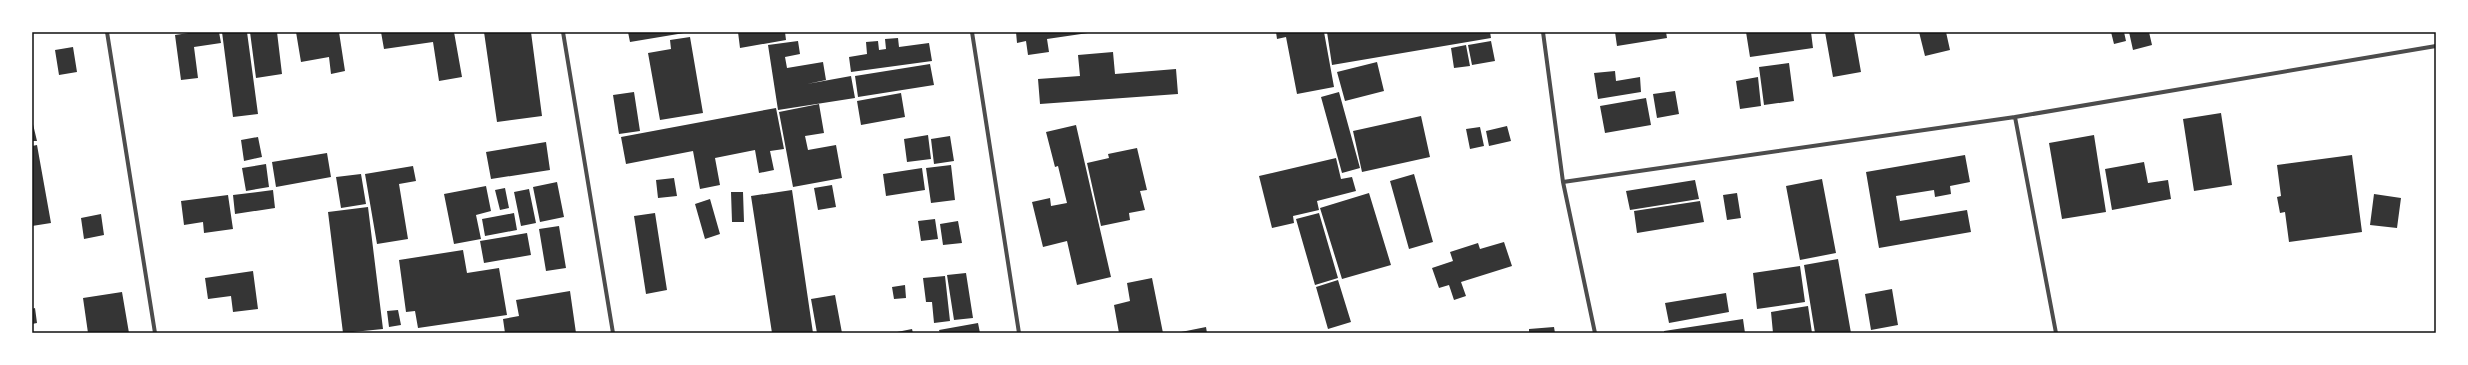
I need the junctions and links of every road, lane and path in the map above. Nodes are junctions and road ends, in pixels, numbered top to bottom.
1 (107, 32) edge
2 (562, 32) edge
3 (972, 32) edge
4 (1543, 32) edge
5 (2436, 46) edge
6 (2015, 117) junction
7 (1563, 182) junction
8 (155, 333) edge
9 (614, 333) edge
10 (1019, 333) edge
11 (1595, 333) edge
12 (2056, 333) edge

1 - 8 street
2 - 9 street
3 - 10 street
4 - 7 street
5 - 6 street
6 - 7 street
6 - 12 street
7 - 11 street

